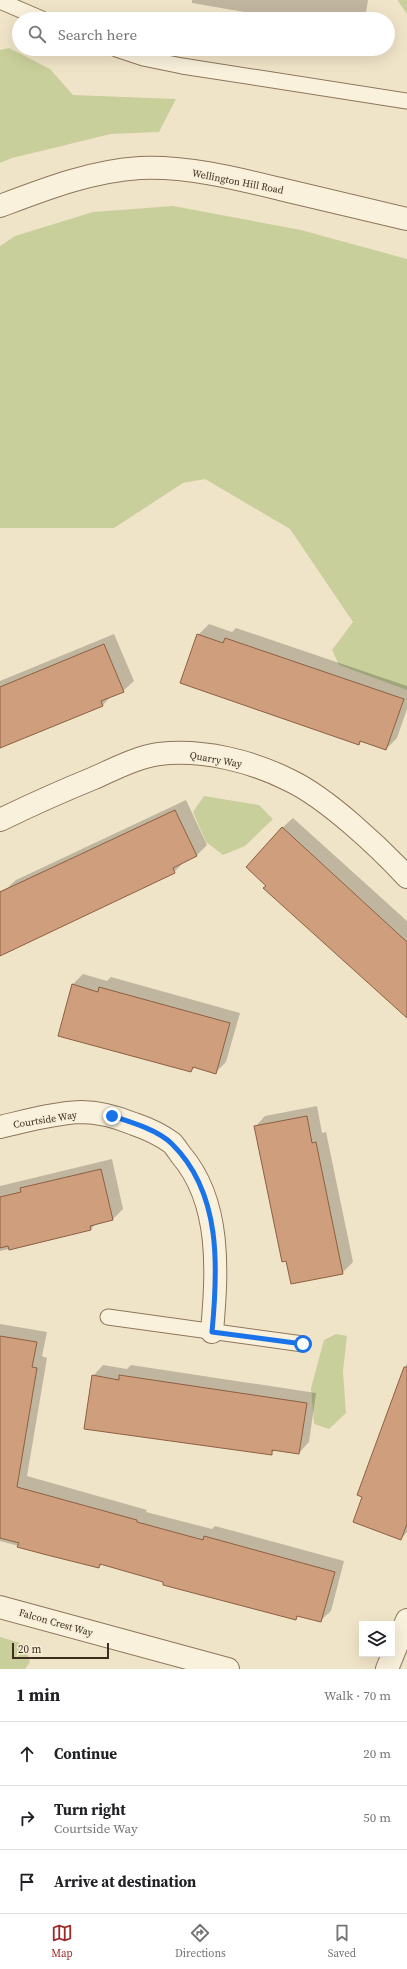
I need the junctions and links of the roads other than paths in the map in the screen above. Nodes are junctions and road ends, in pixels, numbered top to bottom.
1 (0, 1) edge
2 (26, 12) edge
3 (137, 56) edge
4 (407, 102) edge
5 (0, 206) edge
6 (407, 219) edge
7 (0, 820) edge
8 (407, 877) edge
9 (0, 1127) edge
10 (108, 1317) dead end
11 (212, 1332) junction
12 (303, 1344) dead end
13 (0, 1607) edge
14 (407, 1620) edge
15 (228, 1669) edge
16 (387, 1669) edge

1 - 2 lane
3 - 4 lane
5 - 6 street, Wellington Hill Road
7 - 8 street, Quarry Way
9 - 11 street, Courtside Way
10 - 11 lane
11 - 12 lane
13 - 15 street, Falcon Crest Way
14 - 16 street

